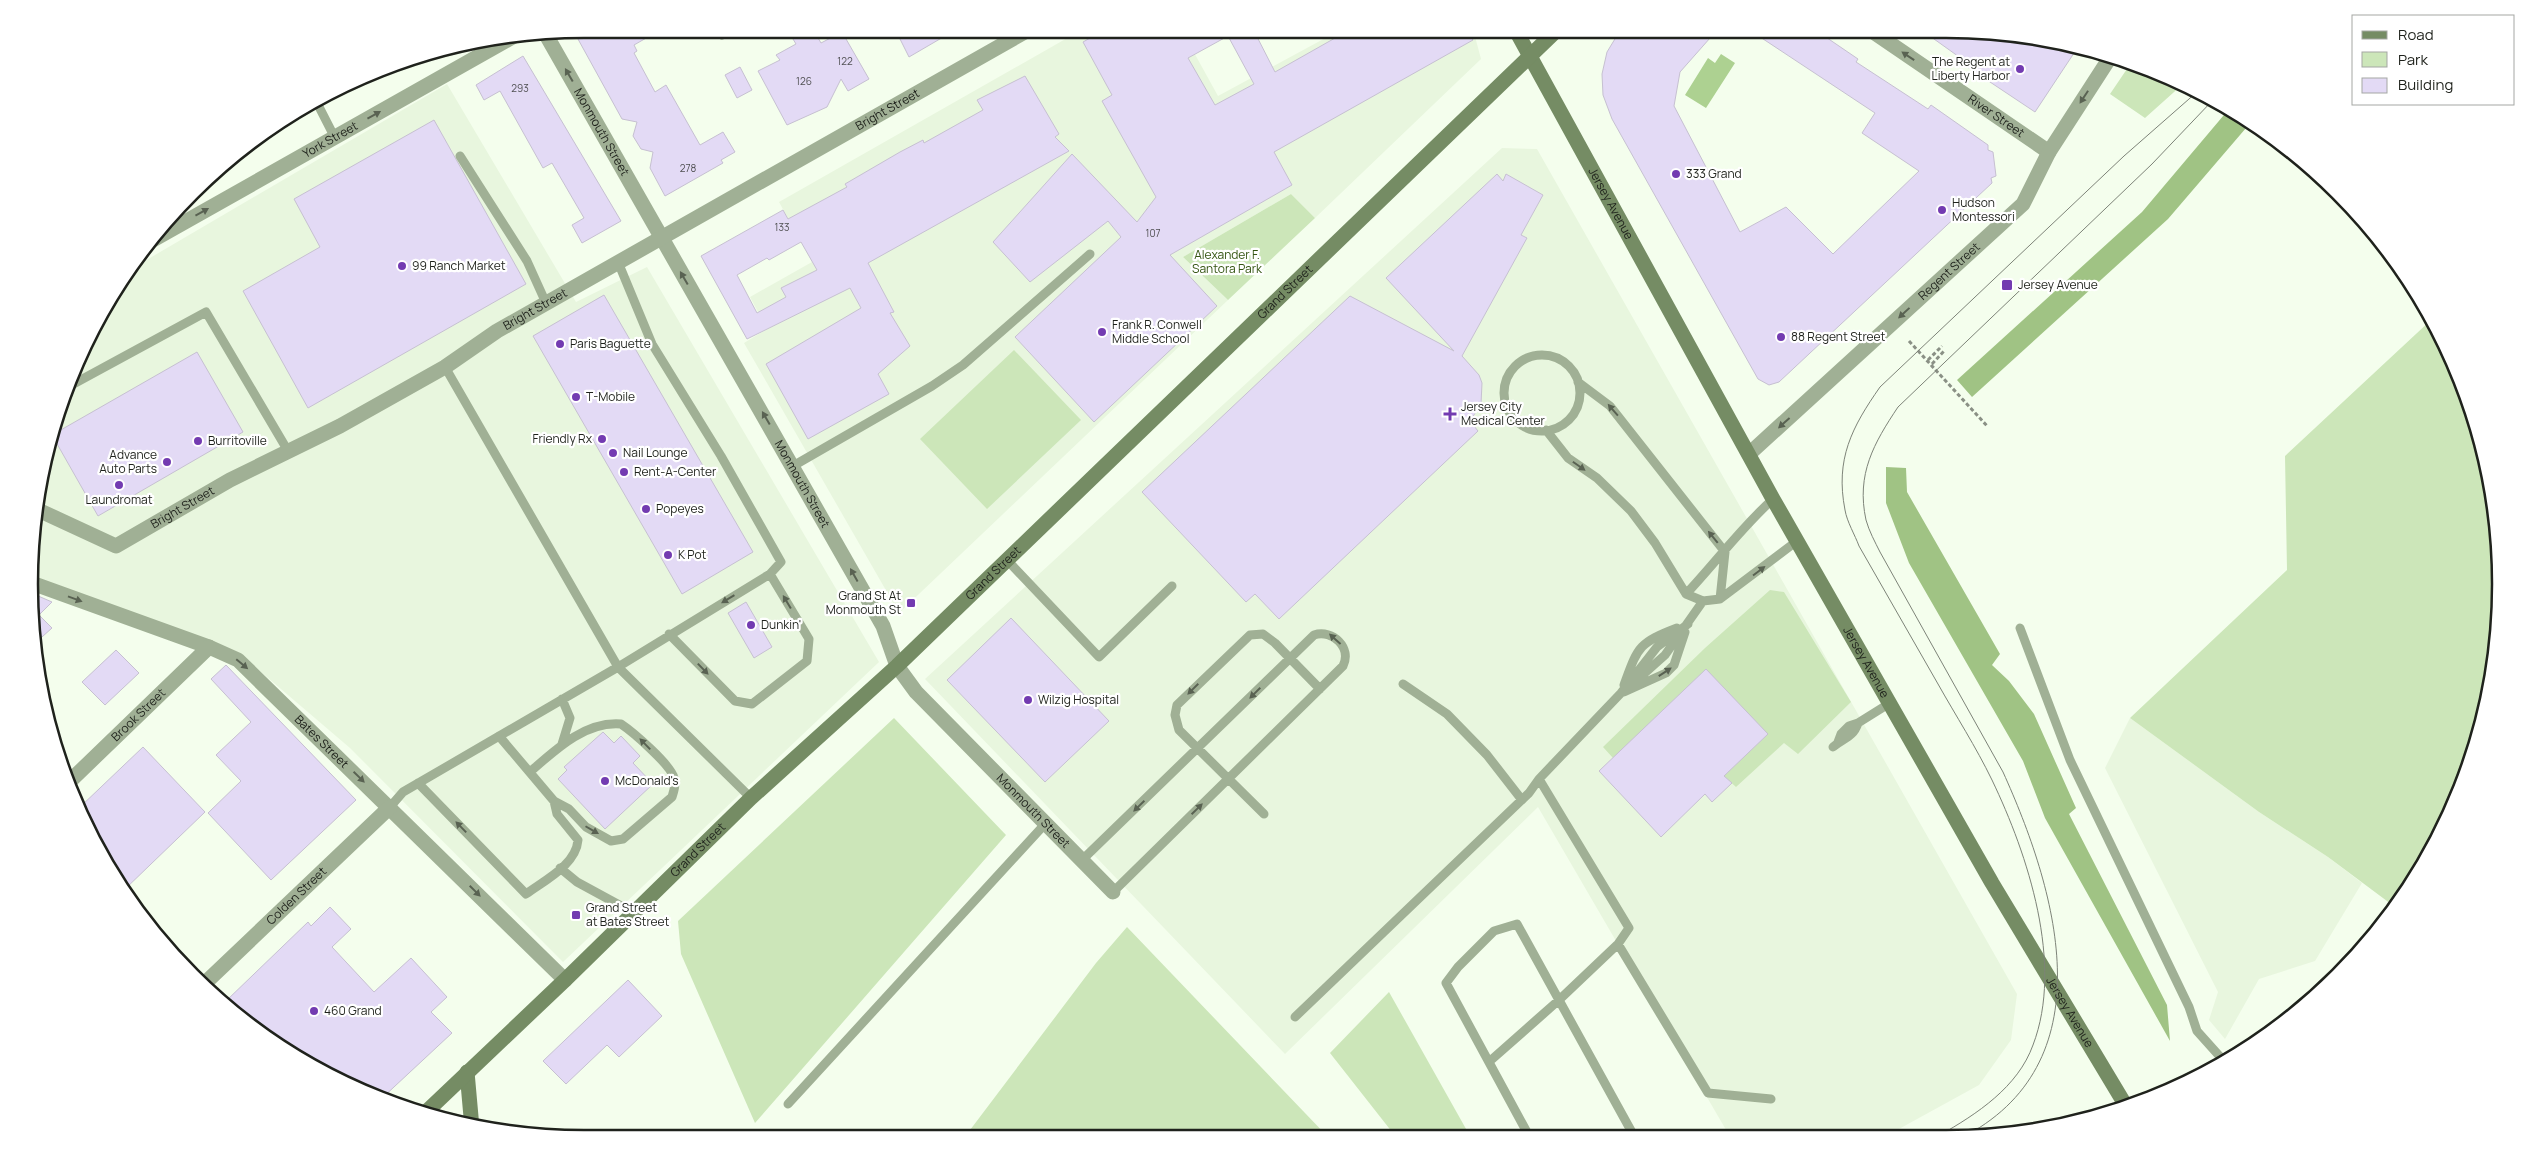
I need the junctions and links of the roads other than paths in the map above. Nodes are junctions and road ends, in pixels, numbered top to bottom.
1 (1014, 38) edge
2 (1520, 38) edge
3 (1549, 38) edge
4 (1881, 38) edge
5 (548, 39) edge
6 (500, 44) edge
7 (1529, 57) junction
8 (2106, 62) edge
9 (319, 107) edge
10 (335, 138) junction
11 (2049, 152) junction
12 (460, 156) dead end
13 (173, 224) edge
14 (661, 237) junction
15 (1090, 254) dead end
16 (618, 262) junction
17 (546, 303) junction
18 (445, 367) junction
19 (76, 382) edge
20 (1578, 382) junction
21 (1546, 430) junction
22 (288, 451) junction
23 (1749, 454) junction
24 (793, 466) junction
25 (1773, 499) junction
26 (42, 512) edge
27 (1797, 541) junction
28 (1725, 552) junction
29 (1006, 559) junction
30 (770, 574) junction
31 (38, 585) edge
32 (1172, 586) dead end
33 (1686, 594) junction
34 (1720, 599) junction
35 (1703, 601) junction
36 (1688, 624) junction
37 (2020, 628) dead end
38 (669, 634) junction
39 (209, 647) junction
40 (1290, 659) junction
41 (897, 666) junction
42 (618, 667) junction
43 (1403, 684) dead end
44 (1320, 690) junction
45 (1621, 693) junction
46 (562, 699) junction
47 (1890, 703) junction
48 (499, 736) junction
49 (562, 744) junction
50 (1836, 745) dead end
51 (1198, 750) junction
52 (530, 772) junction
53 (73, 778) edge
54 (1228, 779) junction
55 (1538, 779) junction
56 (418, 783) junction
57 (751, 798) junction
58 (1522, 800) junction
59 (554, 801) junction
60 (390, 807) junction
61 (1264, 814) dead end
62 (1045, 824) junction
63 (1081, 861) junction
64 (560, 868) junction
65 (1113, 892) joint
66 (634, 913) junction
67 (1618, 944) junction
68 (208, 980) edge
69 (565, 980) junction
70 (1559, 1000) junction
71 (1295, 1018) dead end
72 (2220, 1057) edge
73 (1490, 1061) junction
74 (467, 1072) junction
75 (1771, 1099) dead end
76 (2123, 1101) edge
77 (788, 1104) dead end
78 (430, 1108) edge
79 (471, 1119) edge
80 (1526, 1130) edge
81 (1631, 1130) edge

1 - 14 street, Bright Street
2 - 7 main road, Jersey Avenue
3 - 7 main road, Grand Street
11 -> 4 street, River Street
14 -> 5 street, Monmouth Street
10 -> 6 street, York Street
7 - 23 main road, Jersey Avenue
7 - 29 main road, Grand Street
8 -> 11 street, Regent Street
9 - 10 lane
13 -> 10 street, York Street
11 -> 23 street, Regent Street
12 - 17 lane
14 - 16 street, Bright Street
24 -> 14 street, Monmouth Street
15 - 24 lane
16 - 17 street, Bright Street
16 - 30 lane
17 - 18 street, Bright Street
18 - 22 street, Bright Street
18 - 42 lane
19 - 22 lane
20 - 21 lane
20 - 21 lane
28 -> 20 lane
21 -> 33 lane
22 - 26 street, Bright Street
23 - 25 main road, Jersey Avenue
41 -> 24 street, Monmouth Street
25 - 27 main road, Jersey Avenue
25 - 28 lane
34 -> 27 lane
27 - 47 main road, Jersey Avenue
28 - 33 lane
28 - 34 lane
29 - 32 lane
29 - 41 main road, Grand Street
30 -> 38 lane
38 -> 30 lane
31 -> 39 street, Bates Street
33 - 35 lane
34 - 35 lane
35 - 36 lane
36 - 45 lane
45 -> 36 lane
36 - 45 lane
37 - 72 lane
38 - 42 lane
39 - 53 street, Brook Street
39 -> 60 street, Bates Street
40 - 44 lane
44 -> 40 lane
40 -> 51 lane
40 -> 51 lane
41 - 57 main road, Grand Street
41 - 62 street, Monmouth Street
42 - 46 lane
42 - 57 lane
43 - 58 lane
44 - 54 lane
45 - 55 lane
46 - 48 lane
46 - 49 lane
47 - 50 lane
47 - 76 main road, Jersey Avenue
48 - 52 lane
48 - 56 lane
49 - 52 lane
59 -> 49 lane
51 - 54 lane
51 -> 63 lane
52 - 59 lane
54 - 61 lane
65 -> 54 lane
55 - 58 lane
55 - 67 lane
56 - 60 lane
64 -> 56 lane
57 - 66 main road, Grand Street
58 - 71 lane
59 - 64 lane
60 - 68 street, Colden Street
60 -> 69 street, Bates Street
62 - 63 street, Monmouth Street
62 - 77 lane
63 - 65 street, Monmouth Street
64 - 66 lane
66 - 69 main road, Grand Street
67 - 70 lane
67 - 75 lane
69 - 74 main road, Grand Street
70 - 73 lane
70 - 73 lane
70 - 81 lane
73 - 80 lane
74 - 78 main road, Grand Street
74 - 79 main road

